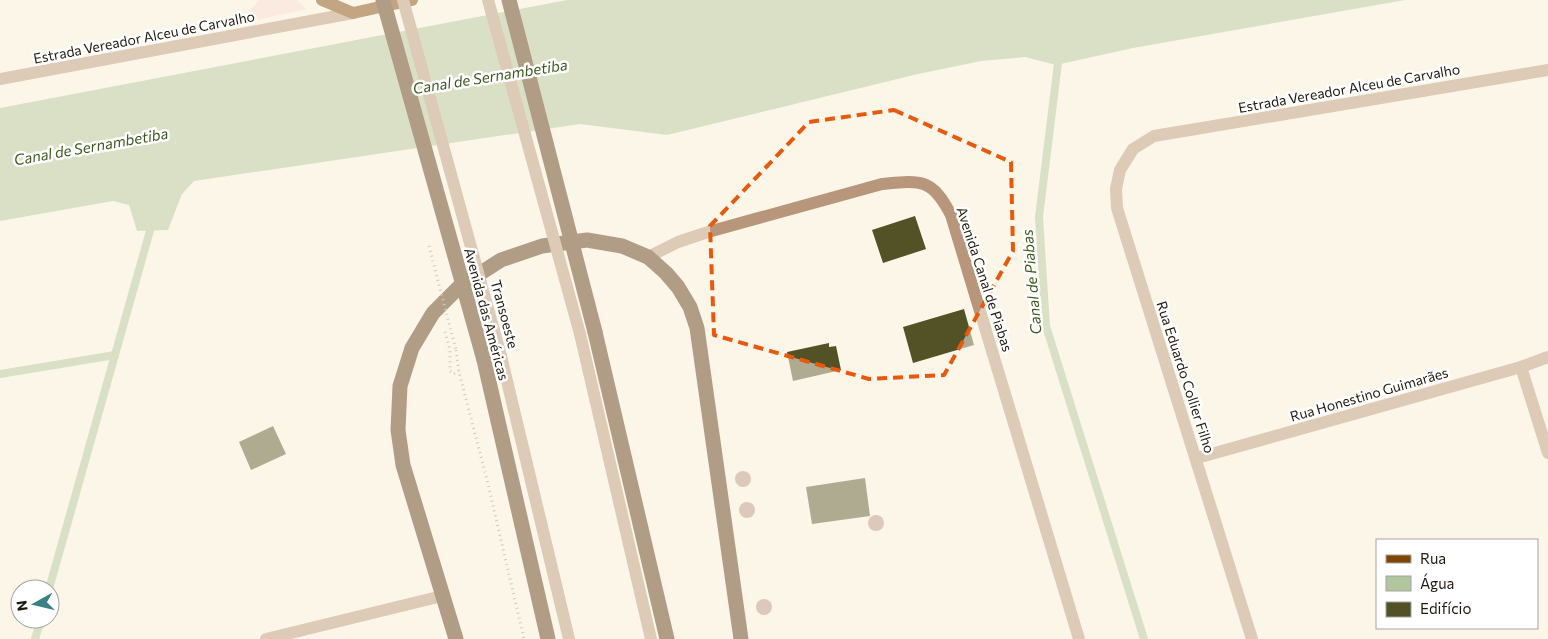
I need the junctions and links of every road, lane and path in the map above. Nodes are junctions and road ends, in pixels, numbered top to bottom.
1 (322, 0) edge
2 (383, 0) edge
3 (404, 0) edge
4 (412, 0) edge
5 (488, 0) edge
6 (509, 0) edge
7 (353, 13) junction
8 (1548, 70) edge
9 (0, 79) edge
10 (1154, 136) joint
11 (648, 257) junction
12 (436, 310) junction
13 (588, 333) junction
14 (456, 350) dead end
15 (1548, 357) edge
16 (1521, 367) junction
17 (459, 372) junction
18 (1548, 453) edge
19 (1197, 458) junction
20 (442, 596) junction
21 (266, 639) edge
22 (456, 639) edge
23 (524, 639) edge
24 (548, 639) edge
25 (569, 639) edge
26 (651, 639) edge
27 (667, 639) edge
28 (741, 639) edge
29 (1079, 639) edge
30 (1252, 639) edge

1 - 7 main road
2 - 24 highway, Avenida das Américas, bridge
3 - 25 street, Transoeste, bridge
4 - 7 main road, Estrada Vereador Alceu de Carvalho
5 - 13 street, bridge
6 - 13 highway, bridge
7 - 9 street, Estrada Vereador Alceu de Carvalho
8 - 10 street, Estrada Vereador Alceu de Carvalho
10 - 19 street, Rua Eduardo Collier Filho
11 - 12 highway
11 - 28 highway
11 - 29 street, Avenida Canal de Piabas
12 - 17 path
12 - 20 highway
13 - 26 street
13 - 27 highway
14 - 17 path
15 - 16 street, Rua Honestino Guimarães
16 - 18 street
16 - 19 street, Rua Honestino Guimarães
17 - 23 path
19 - 30 street, Rua Eduardo Collier Filho
20 - 21 street
20 - 22 highway

